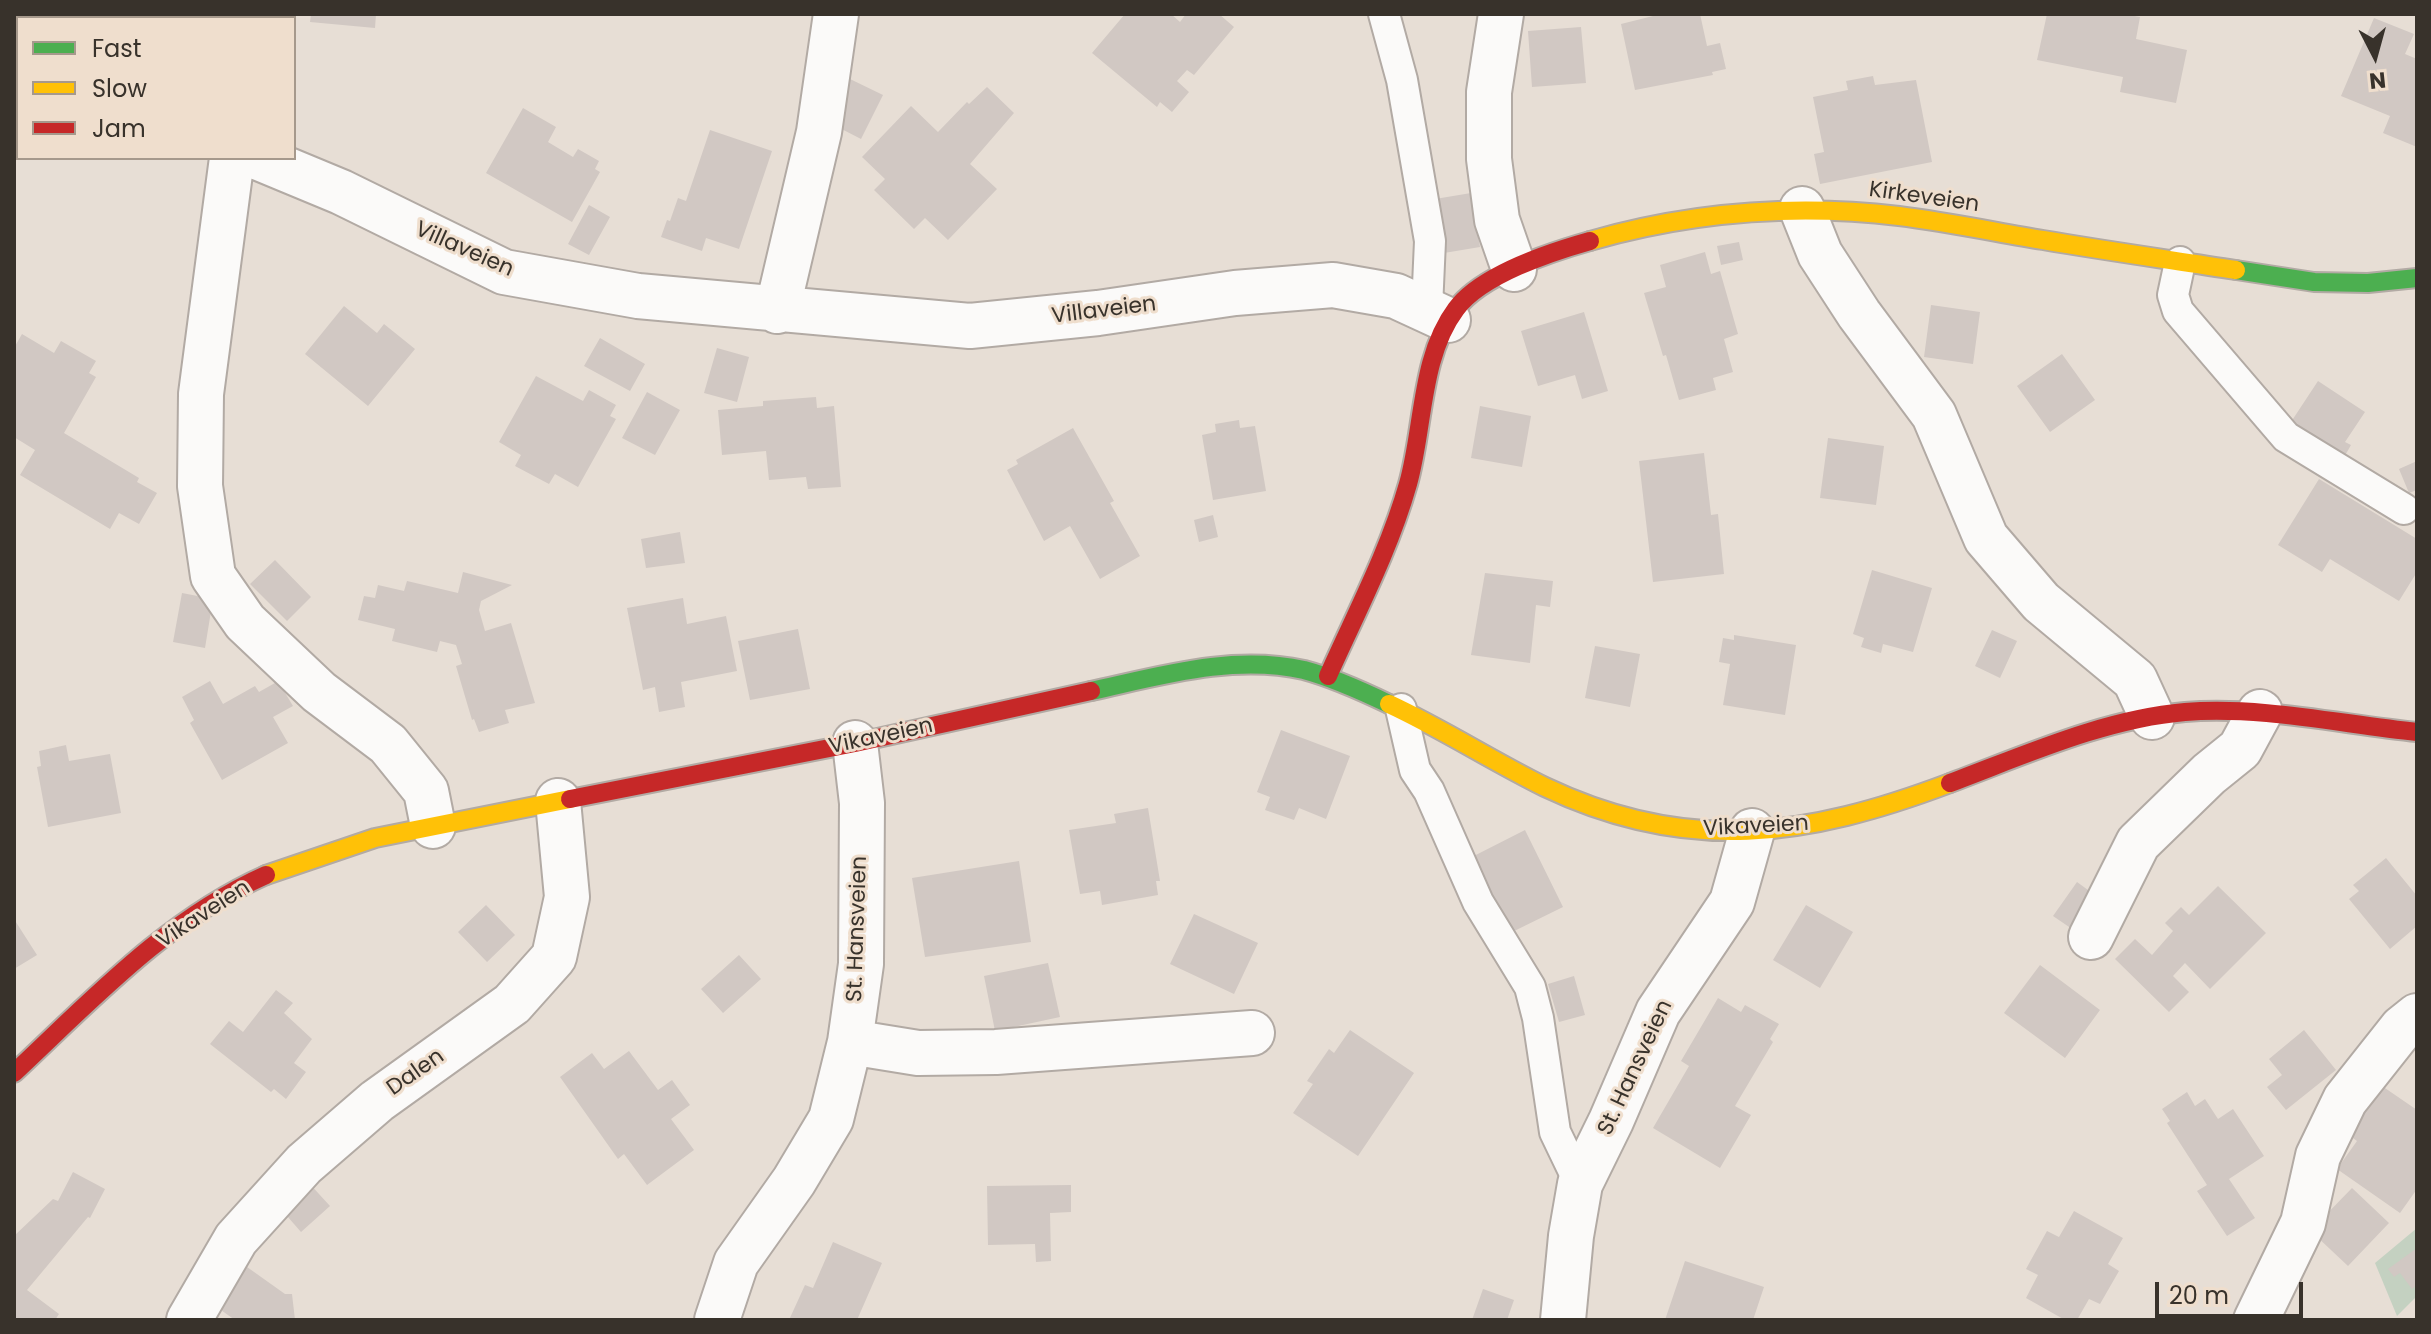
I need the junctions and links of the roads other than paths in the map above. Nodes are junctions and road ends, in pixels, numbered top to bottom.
1 (836, 14) edge
2 (1384, 14) edge
3 (1501, 14) edge
4 (232, 160) edge
5 (264, 160) edge
6 (1802, 209) junction
7 (2180, 262) junction
8 (1514, 269) junction
9 (2417, 278) edge
10 (777, 311) junction
11 (1437, 314) junction
12 (2404, 509) dead end
13 (1328, 676) junction
14 (1401, 709) junction
15 (2260, 712) junction
16 (2152, 717) junction
17 (2417, 732) edge
18 (855, 743) junction
19 (558, 801) junction
20 (433, 826) junction
21 (1752, 831) junction
22 (2091, 937) dead end
23 (2417, 1016) edge
24 (1252, 1033) dead end
25 (850, 1042) junction
26 (14, 1073) edge
27 (1580, 1184) junction
28 (189, 1320) edge
29 (717, 1320) edge
30 (1563, 1320) edge
31 (2256, 1320) edge

1 - 10 street
2 - 11 lane
3 - 8 street
4 - 20 street
5 - 10 street, Villaveien
6 - 7 main road, Kirkeveien
6 - 8 main road, Kirkeveien
6 - 16 street
7 - 9 main road, Kirkeveien
7 - 12 lane
8 - 11 main road, Kirkeveien
10 - 11 street, Villaveien
11 - 13 main road
13 - 14 main road, Vikaveien
13 - 18 main road, Vikaveien
14 - 21 main road, Vikaveien
14 - 27 lane
15 - 16 main road, Vikaveien
15 - 17 main road, Vikaveien
15 - 22 street
16 - 21 main road, Vikaveien
18 - 19 main road, Vikaveien
18 - 25 street, St. Hansveien
19 - 20 main road, Vikaveien
19 - 28 street, Dalen
20 - 26 main road, Vikaveien
21 - 27 street, St. Hansveien
23 - 31 street
24 - 25 street
25 - 29 street, St. Hansveien
27 - 30 street, St. Hansveien

